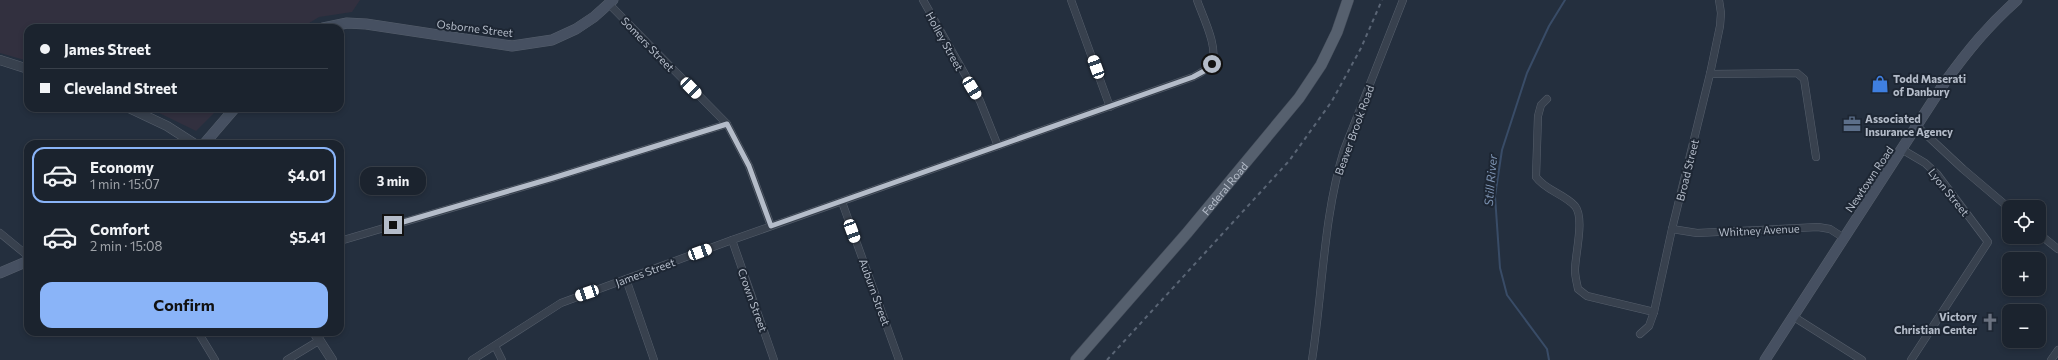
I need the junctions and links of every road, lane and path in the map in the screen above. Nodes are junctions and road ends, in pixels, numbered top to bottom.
1 (923, 0) edge
2 (1072, 0) edge
3 (1197, 0) edge
4 (1348, 0) edge
5 (1403, 0) edge
6 (1719, 0) edge
7 (2018, 0) edge
8 (611, 2) edge
9 (342, 24) edge
10 (0, 60) edge
11 (24, 68) edge
12 (1710, 74) junction
13 (1547, 99) dead end
14 (1110, 107) junction
15 (137, 112) edge
16 (231, 112) edge
17 (727, 124) junction
18 (1918, 127) junction
19 (189, 140) edge
20 (207, 140) edge
21 (998, 146) junction
22 (1903, 150) junction
23 (1816, 157) dead end
24 (842, 202) junction
25 (2002, 202) edge
26 (771, 226) junction
27 (1672, 230) junction
28 (0, 233) edge
29 (1844, 238) junction
30 (344, 240) edge
31 (732, 240) junction
32 (2046, 240) edge
33 (2058, 249) edge
34 (24, 253) edge
35 (24, 263) edge
36 (0, 273) edge
37 (626, 279) junction
38 (1654, 312) junction
39 (1794, 317) junction
40 (1640, 334) dead end
41 (200, 336) edge
42 (317, 336) edge
43 (320, 340) junction
44 (495, 346) junction
45 (2058, 350) edge
46 (215, 360) edge
47 (288, 360) edge
48 (332, 360) edge
49 (472, 360) edge
50 (502, 360) edge
51 (654, 360) edge
52 (774, 360) edge
53 (899, 360) edge
54 (1076, 360) edge
55 (1312, 360) edge
56 (1765, 360) edge
57 (1862, 360) edge
58 (1911, 360) edge
59 (2051, 360) edge

1 - 21 street, Holley Street
2 - 14 street
3 - 14 street, James Street
4 - 54 main road, Federal Road
5 - 55 street, Beaver Brook Road
6 - 12 street, Broad Street
7 - 18 main road, Newtown Road
8 - 9 main road, Osborne Street
8 - 17 street, Somers Street
10 - 11 street
12 - 23 street
12 - 27 street, Broad Street
13 - 38 street
14 - 21 street, James Street
15 - 19 street
16 - 20 main road
17 - 26 street, Somers Street
17 - 30 street
18 - 22 main road, Newtown Road
18 - 25 street
21 - 24 street, James Street
22 - 29 main road, Newtown Road
22 - 58 street, Lyon Street
24 - 26 street, James Street
24 - 53 street, Auburn Street
26 - 31 street, James Street
27 - 29 street, Whitney Avenue
27 - 38 street, Broad Street
28 - 34 street
29 - 39 main road, Newtown Road
31 - 37 street, James Street
31 - 52 street, Crown Street
32 - 33 street
35 - 36 main road
37 - 44 street, James Street
37 - 51 street
38 - 40 street, Broad Street
39 - 56 main road, Newtown Road
39 - 57 street
41 - 46 street
42 - 43 street
43 - 47 street
43 - 48 street
44 - 49 street, James Street
44 - 50 street
45 - 59 street

